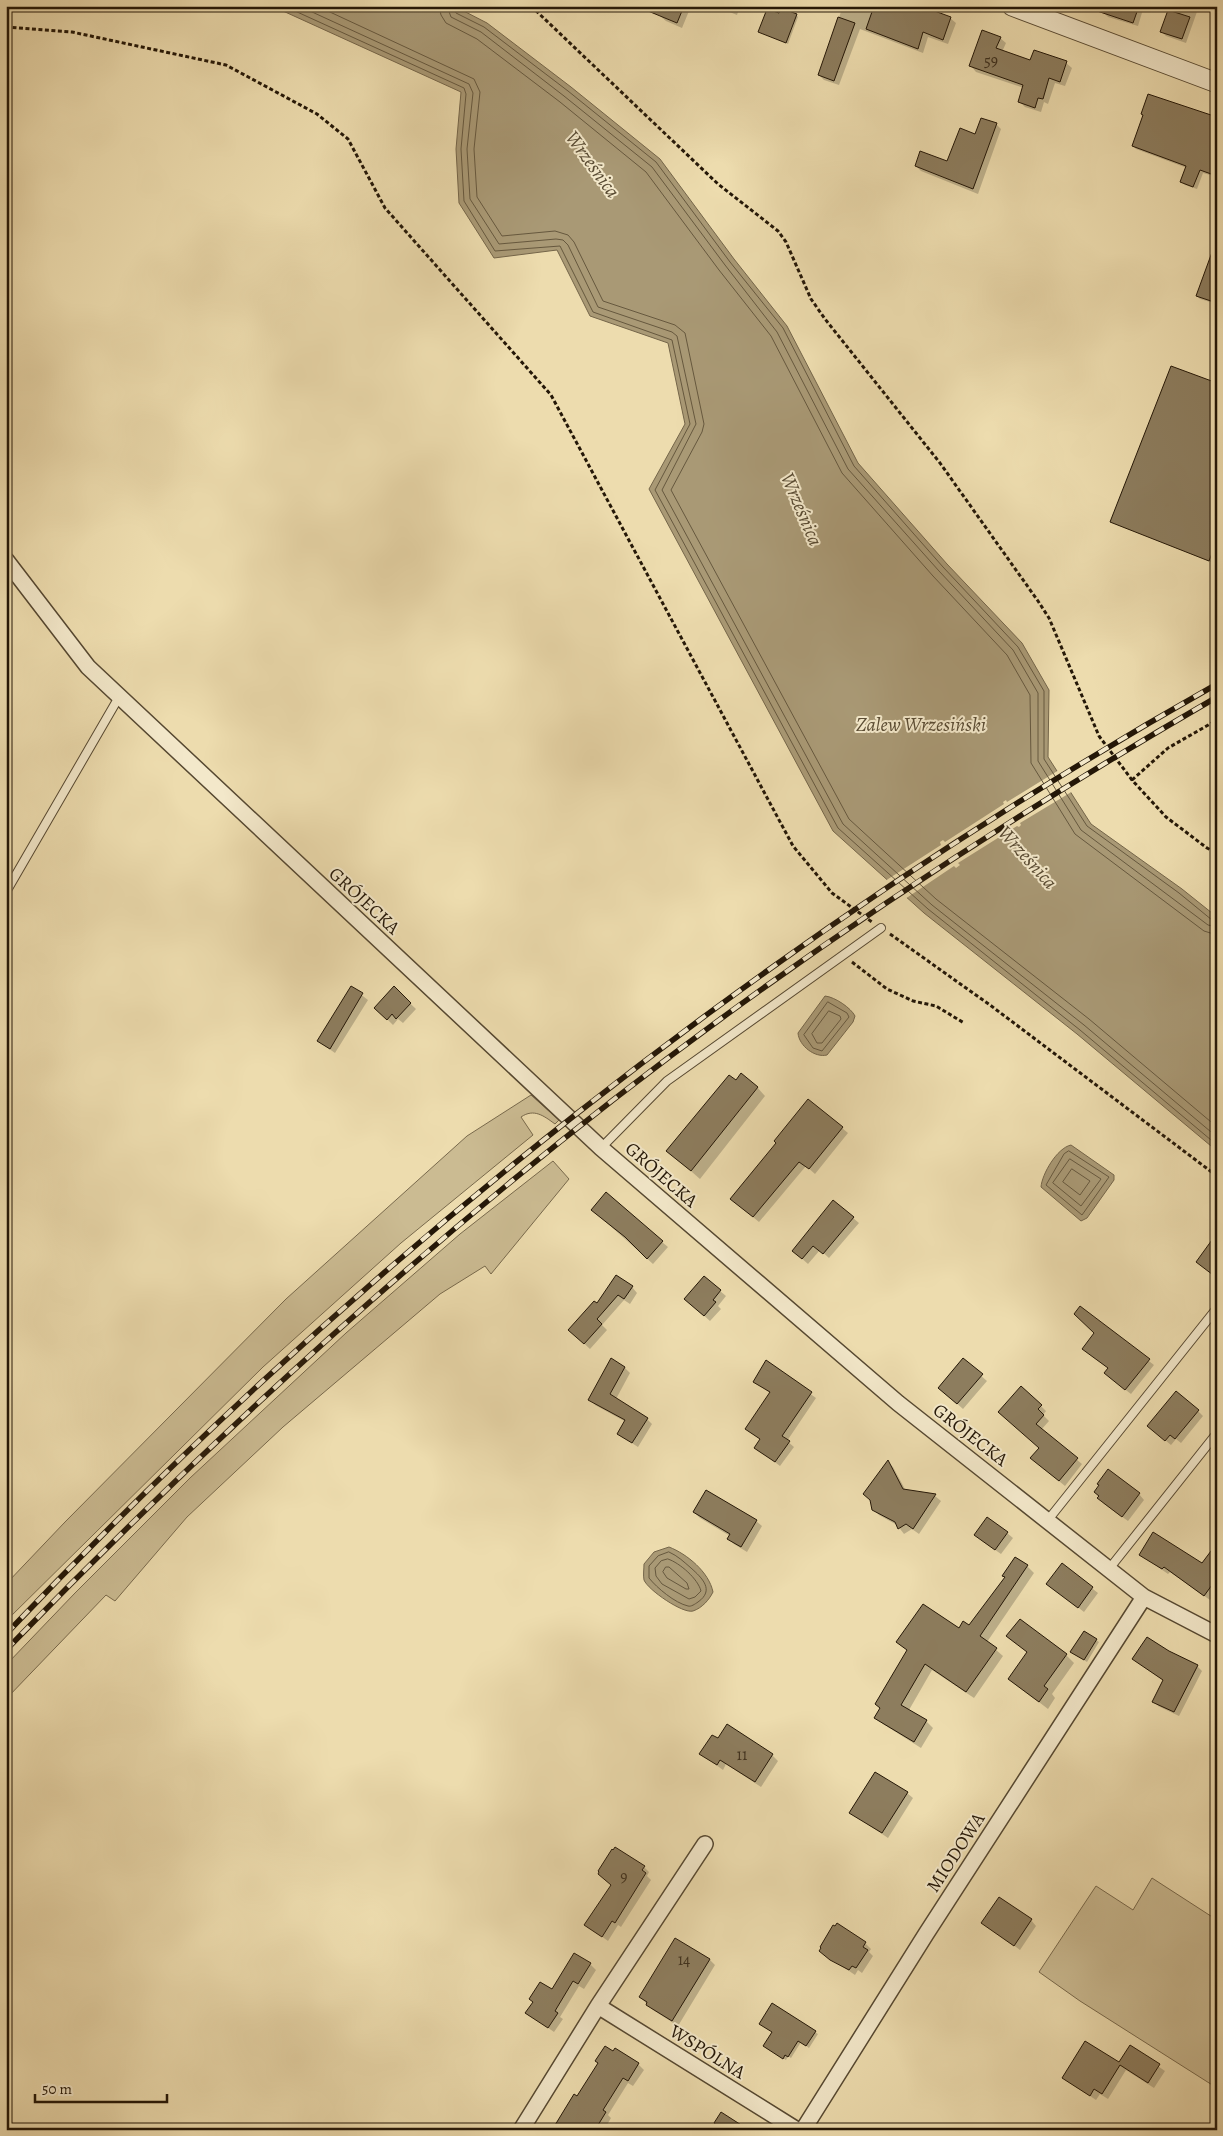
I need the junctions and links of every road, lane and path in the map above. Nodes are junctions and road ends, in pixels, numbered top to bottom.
1 (531, 6) edge
2 (1012, 6) edge
3 (6, 26) edge
4 (1217, 83) edge
5 (6, 560) edge
6 (119, 697) junction
7 (1217, 720) edge
8 (1132, 780) junction
9 (1217, 853) edge
10 (6, 892) edge
11 (881, 928) junction
12 (843, 953) junction
13 (964, 1023) dead end
14 (601, 1148) junction
15 (1217, 1176) edge
16 (1217, 1308) edge
17 (1217, 1433) edge
18 (1048, 1520) junction
19 (1109, 1569) junction
20 (1144, 1597) junction
21 (1217, 1635) edge
22 (705, 1844) dead end
23 (598, 2006) junction
24 (521, 2130) edge
25 (797, 2130) edge
26 (803, 2130) edge

1 - 8 path
2 - 4 street
3 - 11 path
5 - 6 street, GRÓJECKA
6 - 10 lane
6 - 14 street, GRÓJECKA
7 - 8 path
8 - 9 path
11 - 12 lane
11 - 15 path
12 - 13 path
12 - 14 lane
14 - 18 street, GRÓJECKA
16 - 18 lane
17 - 19 lane
18 - 19 street, GRÓJECKA
19 - 20 street, GRÓJECKA
20 - 21 street, GRÓJECKA
20 - 26 street, MIODOWA
22 - 23 street
23 - 24 street
23 - 25 street, WSPÓLNA

